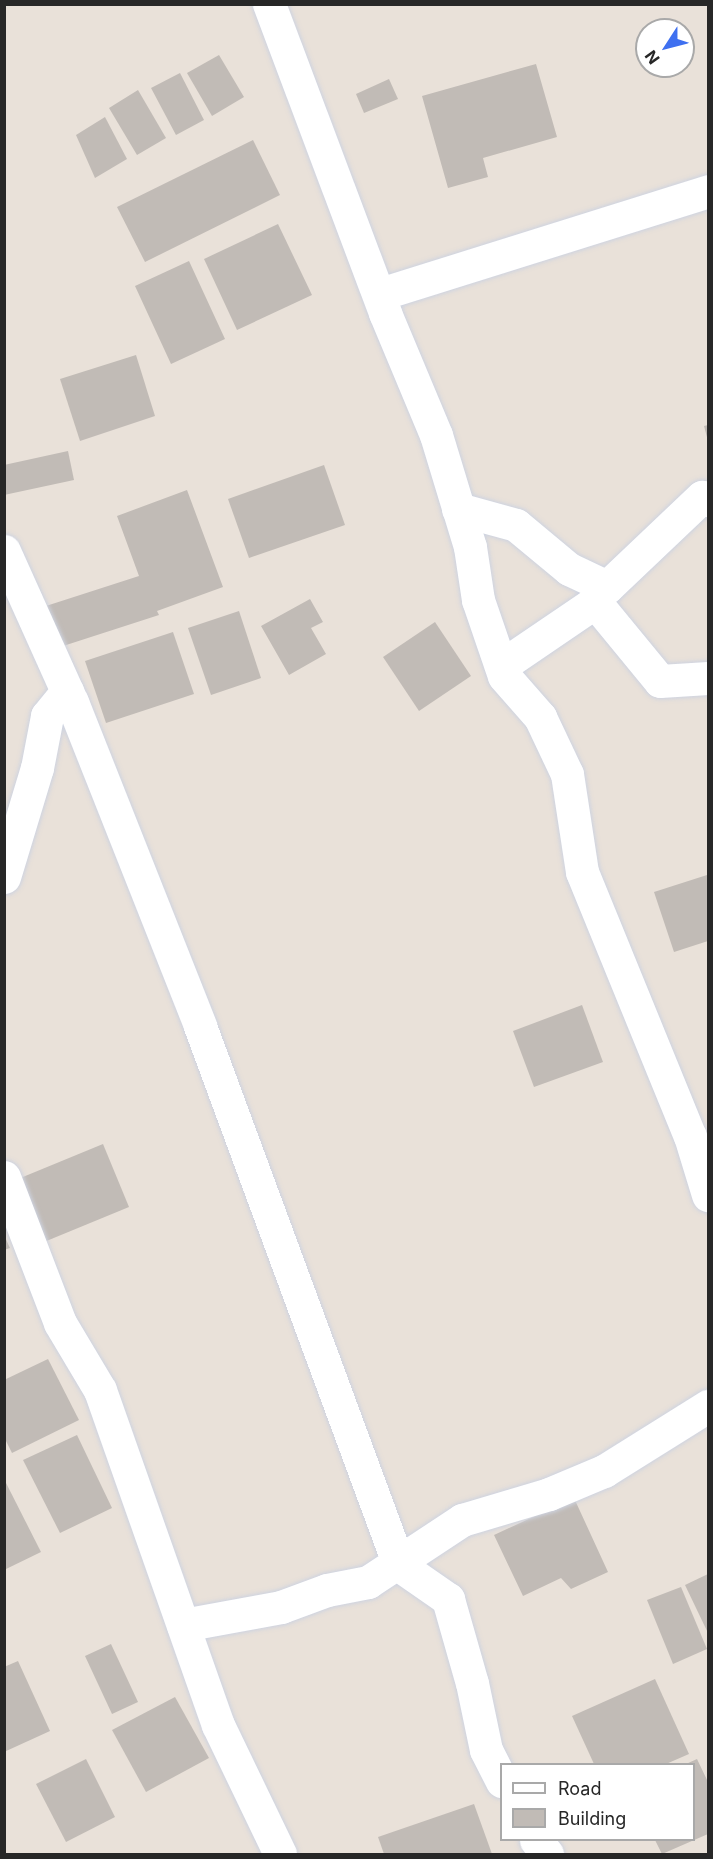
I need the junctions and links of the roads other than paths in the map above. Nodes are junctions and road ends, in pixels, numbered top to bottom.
1 (269, 4) edge
2 (708, 191) edge
3 (380, 294) junction
4 (708, 500) edge
5 (458, 509) junction
6 (4, 551) edge
7 (501, 666) junction
8 (708, 678) edge
9 (67, 691) junction
10 (4, 877) edge
11 (4, 1177) edge
12 (708, 1195) edge
13 (708, 1406) edge
14 (399, 1564) junction
15 (183, 1625) junction
16 (500, 1779) edge
17 (537, 1841) edge
18 (280, 1854) edge
19 (547, 1854) edge

1 - 3 street
2 - 3 street
3 - 5 street
4 - 5 street
5 - 7 street
6 - 9 street
7 - 8 street
7 - 12 street
9 - 10 street
9 - 14 street
11 - 15 street
13 - 14 street
14 - 15 street
14 - 16 street
15 - 18 street
17 - 19 street

